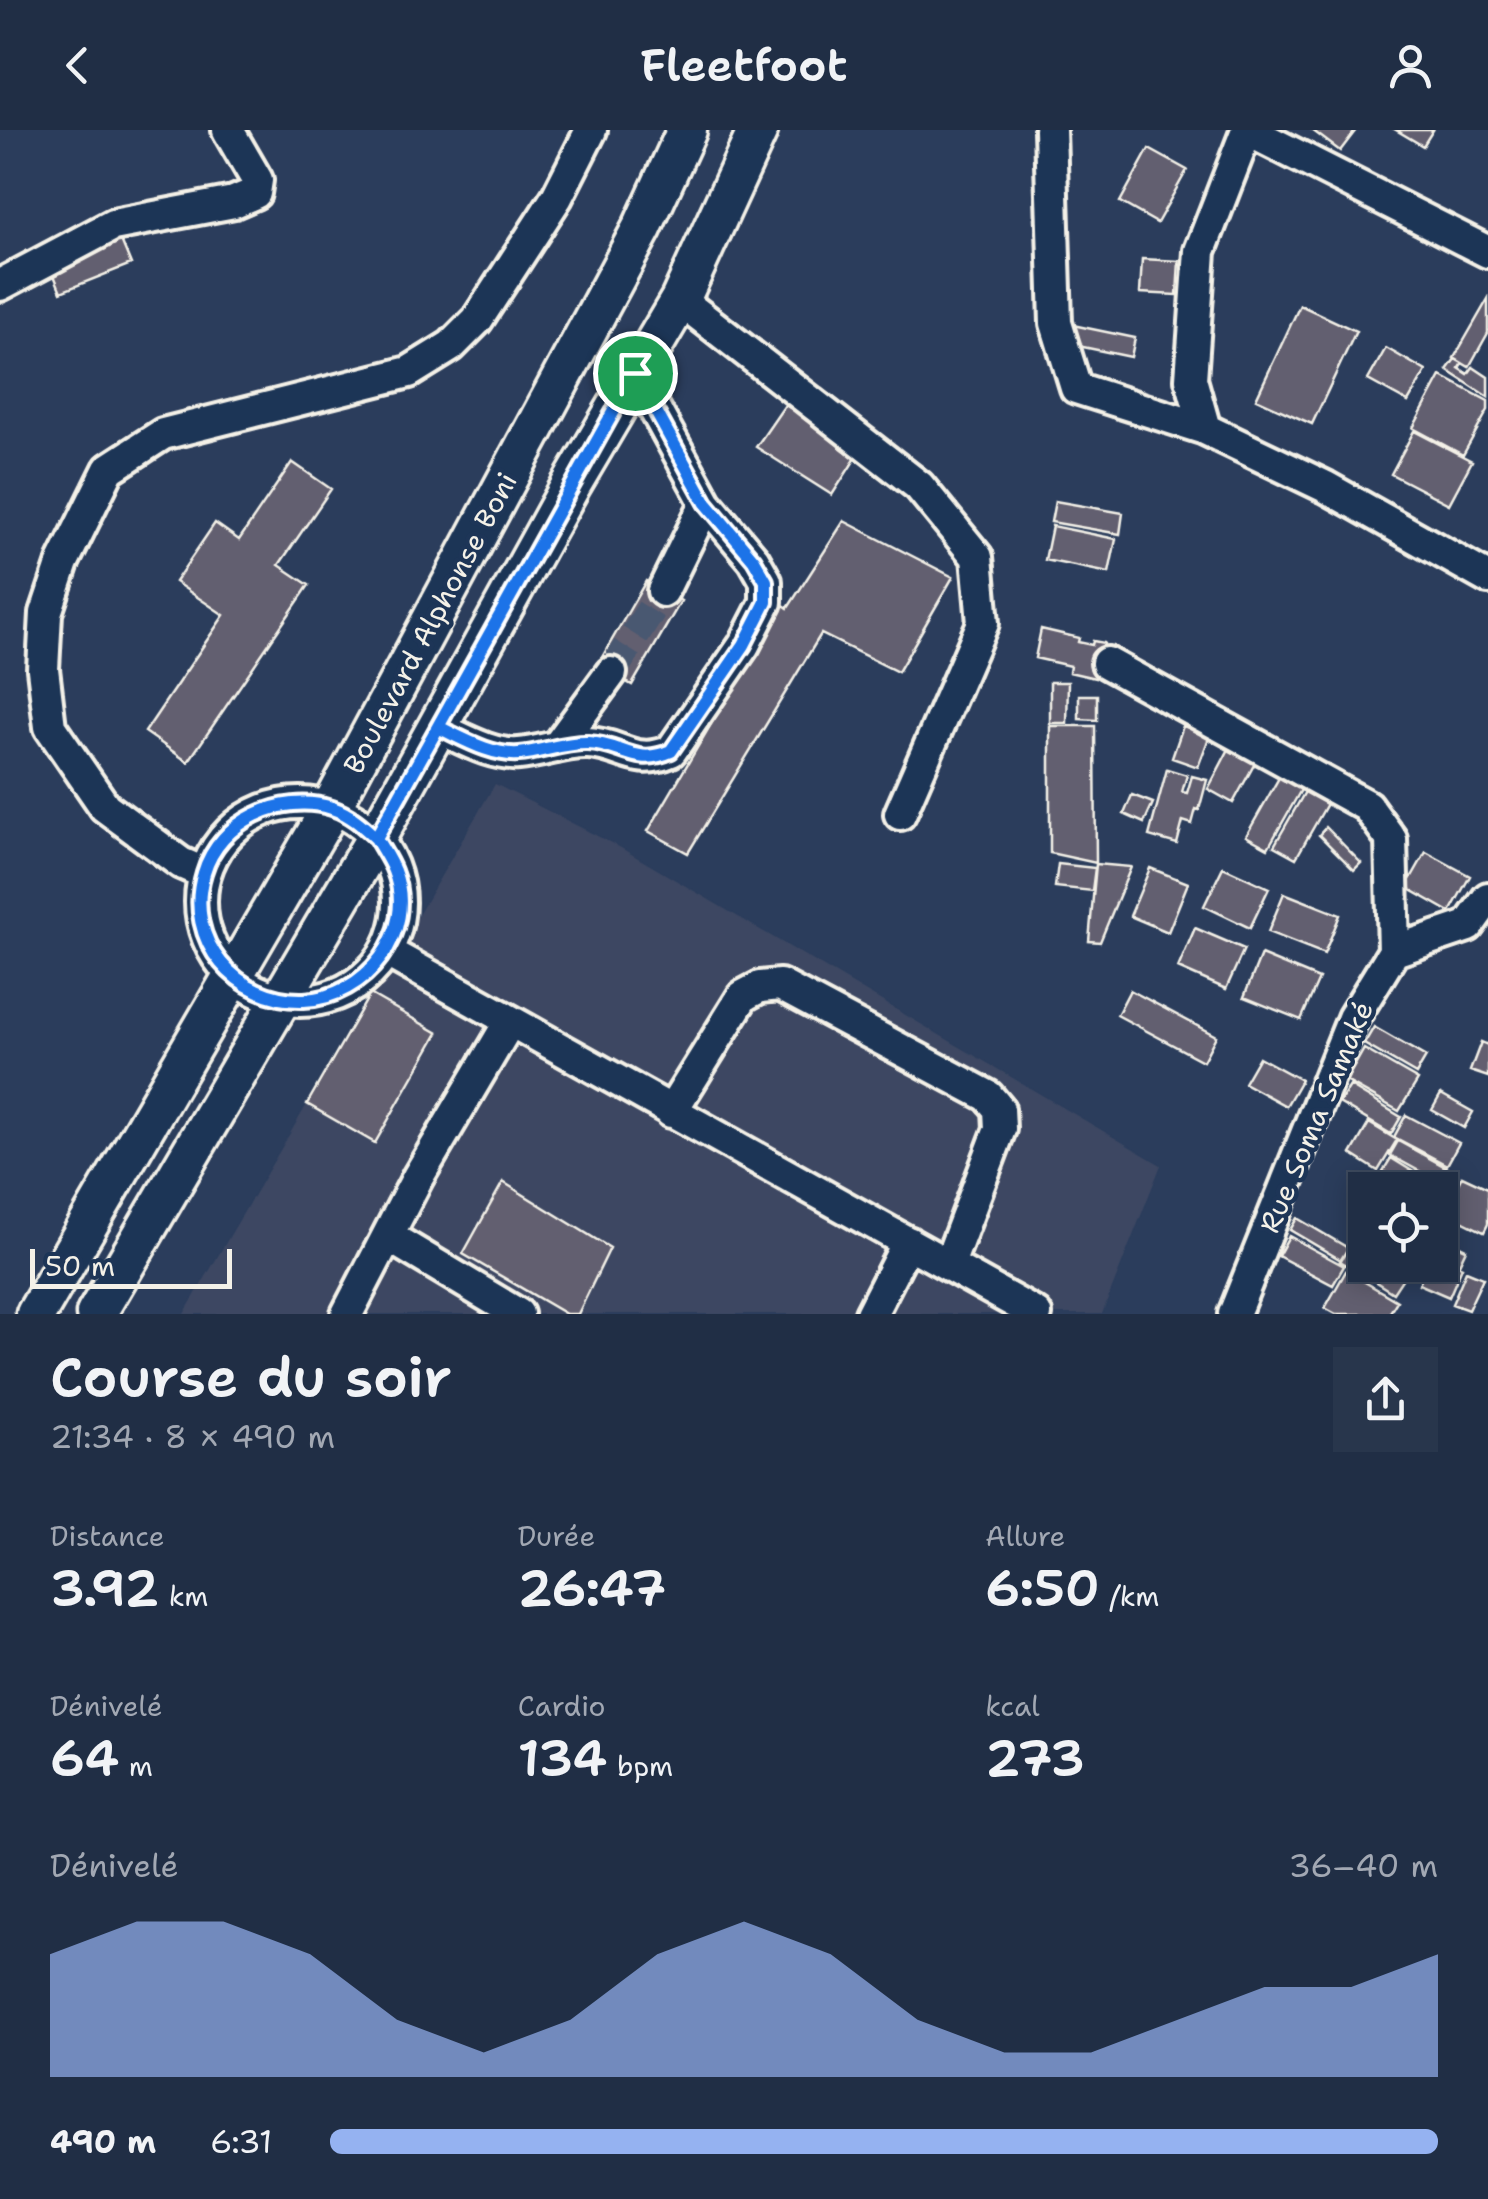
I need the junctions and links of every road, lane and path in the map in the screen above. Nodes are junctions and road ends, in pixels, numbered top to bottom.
1 (228, 130) edge
2 (590, 130) edge
3 (687, 130) edge
4 (758, 130) edge
5 (1050, 130) edge
6 (1247, 130) edge
7 (1488, 252) edge
8 (0, 285) edge
9 (680, 300) junction
10 (635, 373) junction
11 (1205, 429) junction
12 (706, 503) junction
13 (1488, 578) edge
14 (663, 591) tunnel mouth
15 (1107, 662) dead end
16 (611, 673) tunnel mouth
17 (438, 727) junction
18 (558, 747) junction
19 (332, 808) junction
20 (900, 814) dead end
21 (376, 838) junction
22 (204, 873) junction
23 (1488, 898) edge
24 (1394, 951) junction
25 (387, 952) junction
26 (232, 976) junction
27 (282, 1000) junction
28 (509, 1023) junction
29 (671, 1112) junction
30 (388, 1236) junction
31 (908, 1242) junction
32 (949, 1264) junction
33 (36, 1314) edge
34 (96, 1314) edge
35 (347, 1314) edge
36 (518, 1314) edge
37 (871, 1314) edge
38 (1036, 1314) edge
39 (1234, 1314) edge

1 - 8 street
2 - 22 street
3 - 19 main road, Boulevard Alphonse Boni
4 - 9 main road, Boulevard Alphonse Boni
5 - 11 street
6 - 7 street
6 - 11 street
9 - 10 main road, Boulevard Alphonse Boni
9 - 20 street
10 - 12 street
10 - 17 main road, Boulevard Alphonse Boni
11 - 13 street
12 - 14 street
12 - 18 street
15 - 24 street
16 - 18 street
17 - 18 street
17 - 21 main road, Boulevard Alphonse Boni
19 - 21 street
19 - 22 street
19 - 26 main road, Boulevard Alphonse Boni
21 - 25 street
21 - 27 main road, Boulevard Alphonse Boni
22 - 26 street
23 - 24 street
24 - 39 street, Rue Soma Samaké
25 - 27 street
25 - 28 street
26 - 27 street
26 - 33 main road, Boulevard Alphonse Boni
27 - 34 main road, Boulevard Alphonse Boni
28 - 29 street
28 - 30 street
29 - 31 street
29 - 32 street
30 - 35 street
30 - 36 street
31 - 32 street
31 - 37 street
32 - 38 street

